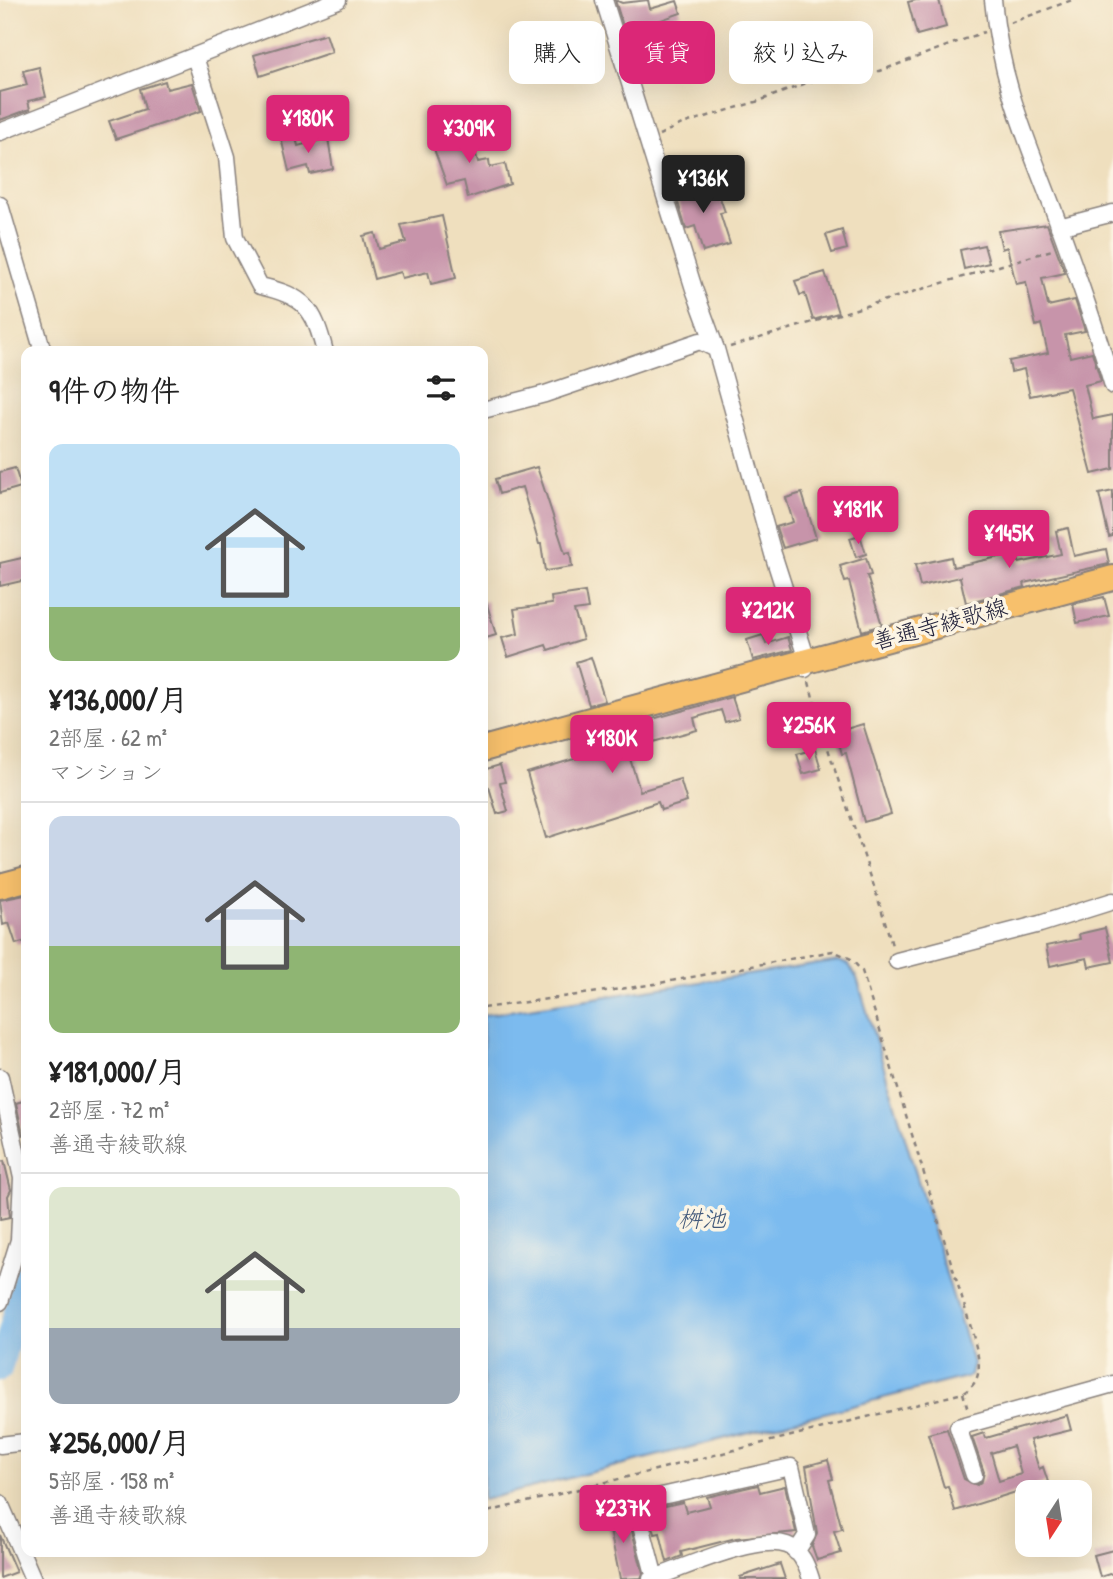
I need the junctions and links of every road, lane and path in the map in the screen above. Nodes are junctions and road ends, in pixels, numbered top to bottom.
1 (338, 0) edge
2 (604, 0) edge
3 (993, 0) edge
4 (1073, 0) edge
5 (995, 27) junction
6 (195, 57) junction
7 (0, 132) edge
8 (649, 140) junction
9 (0, 205) edge
10 (1113, 213) edge
11 (1059, 227) junction
12 (1065, 246) junction
13 (41, 346) edge
14 (324, 346) edge
15 (716, 349) junction
16 (1113, 386) edge
17 (488, 409) edge
18 (1113, 578) edge
19 (806, 664) junction
20 (488, 748) edge
21 (21, 880) edge
22 (0, 886) edge
23 (1113, 901) edge
24 (897, 961) joint
25 (488, 1007) edge
26 (0, 1076) edge
27 (21, 1173) edge
28 (21, 1245) edge
29 (0, 1302) edge
30 (1113, 1384) edge
31 (963, 1393) junction
32 (968, 1409) dead end
33 (21, 1443) edge
34 (0, 1445) edge
35 (974, 1475) dead end
36 (0, 1503) edge
37 (488, 1512) edge
38 (21, 1551) edge
39 (796, 1552) junction
40 (23, 1557) edge
41 (657, 1578) edge
42 (33, 1579) edge
43 (811, 1579) edge

1 - 6 street
2 - 8 street
3 - 5 street
4 - 5 path
5 - 8 path
5 - 11 street
6 - 7 street
6 - 14 street
8 - 15 street
9 - 13 street
10 - 11 street
11 - 12 street
12 - 15 path
12 - 16 street
15 - 17 street
15 - 19 street
18 - 19 main road, 善通寺綾歌線
19 - 20 main road, 善通寺綾歌線
19 - 24 path
21 - 22 main road
23 - 24 street
25 - 31 path
26 - 27 street
28 - 29 street
30 - 35 street
31 - 32 path
31 - 37 path
33 - 34 street
36 - 38 street
39 - 41 street
39 - 41 street
39 - 43 street
40 - 42 street

